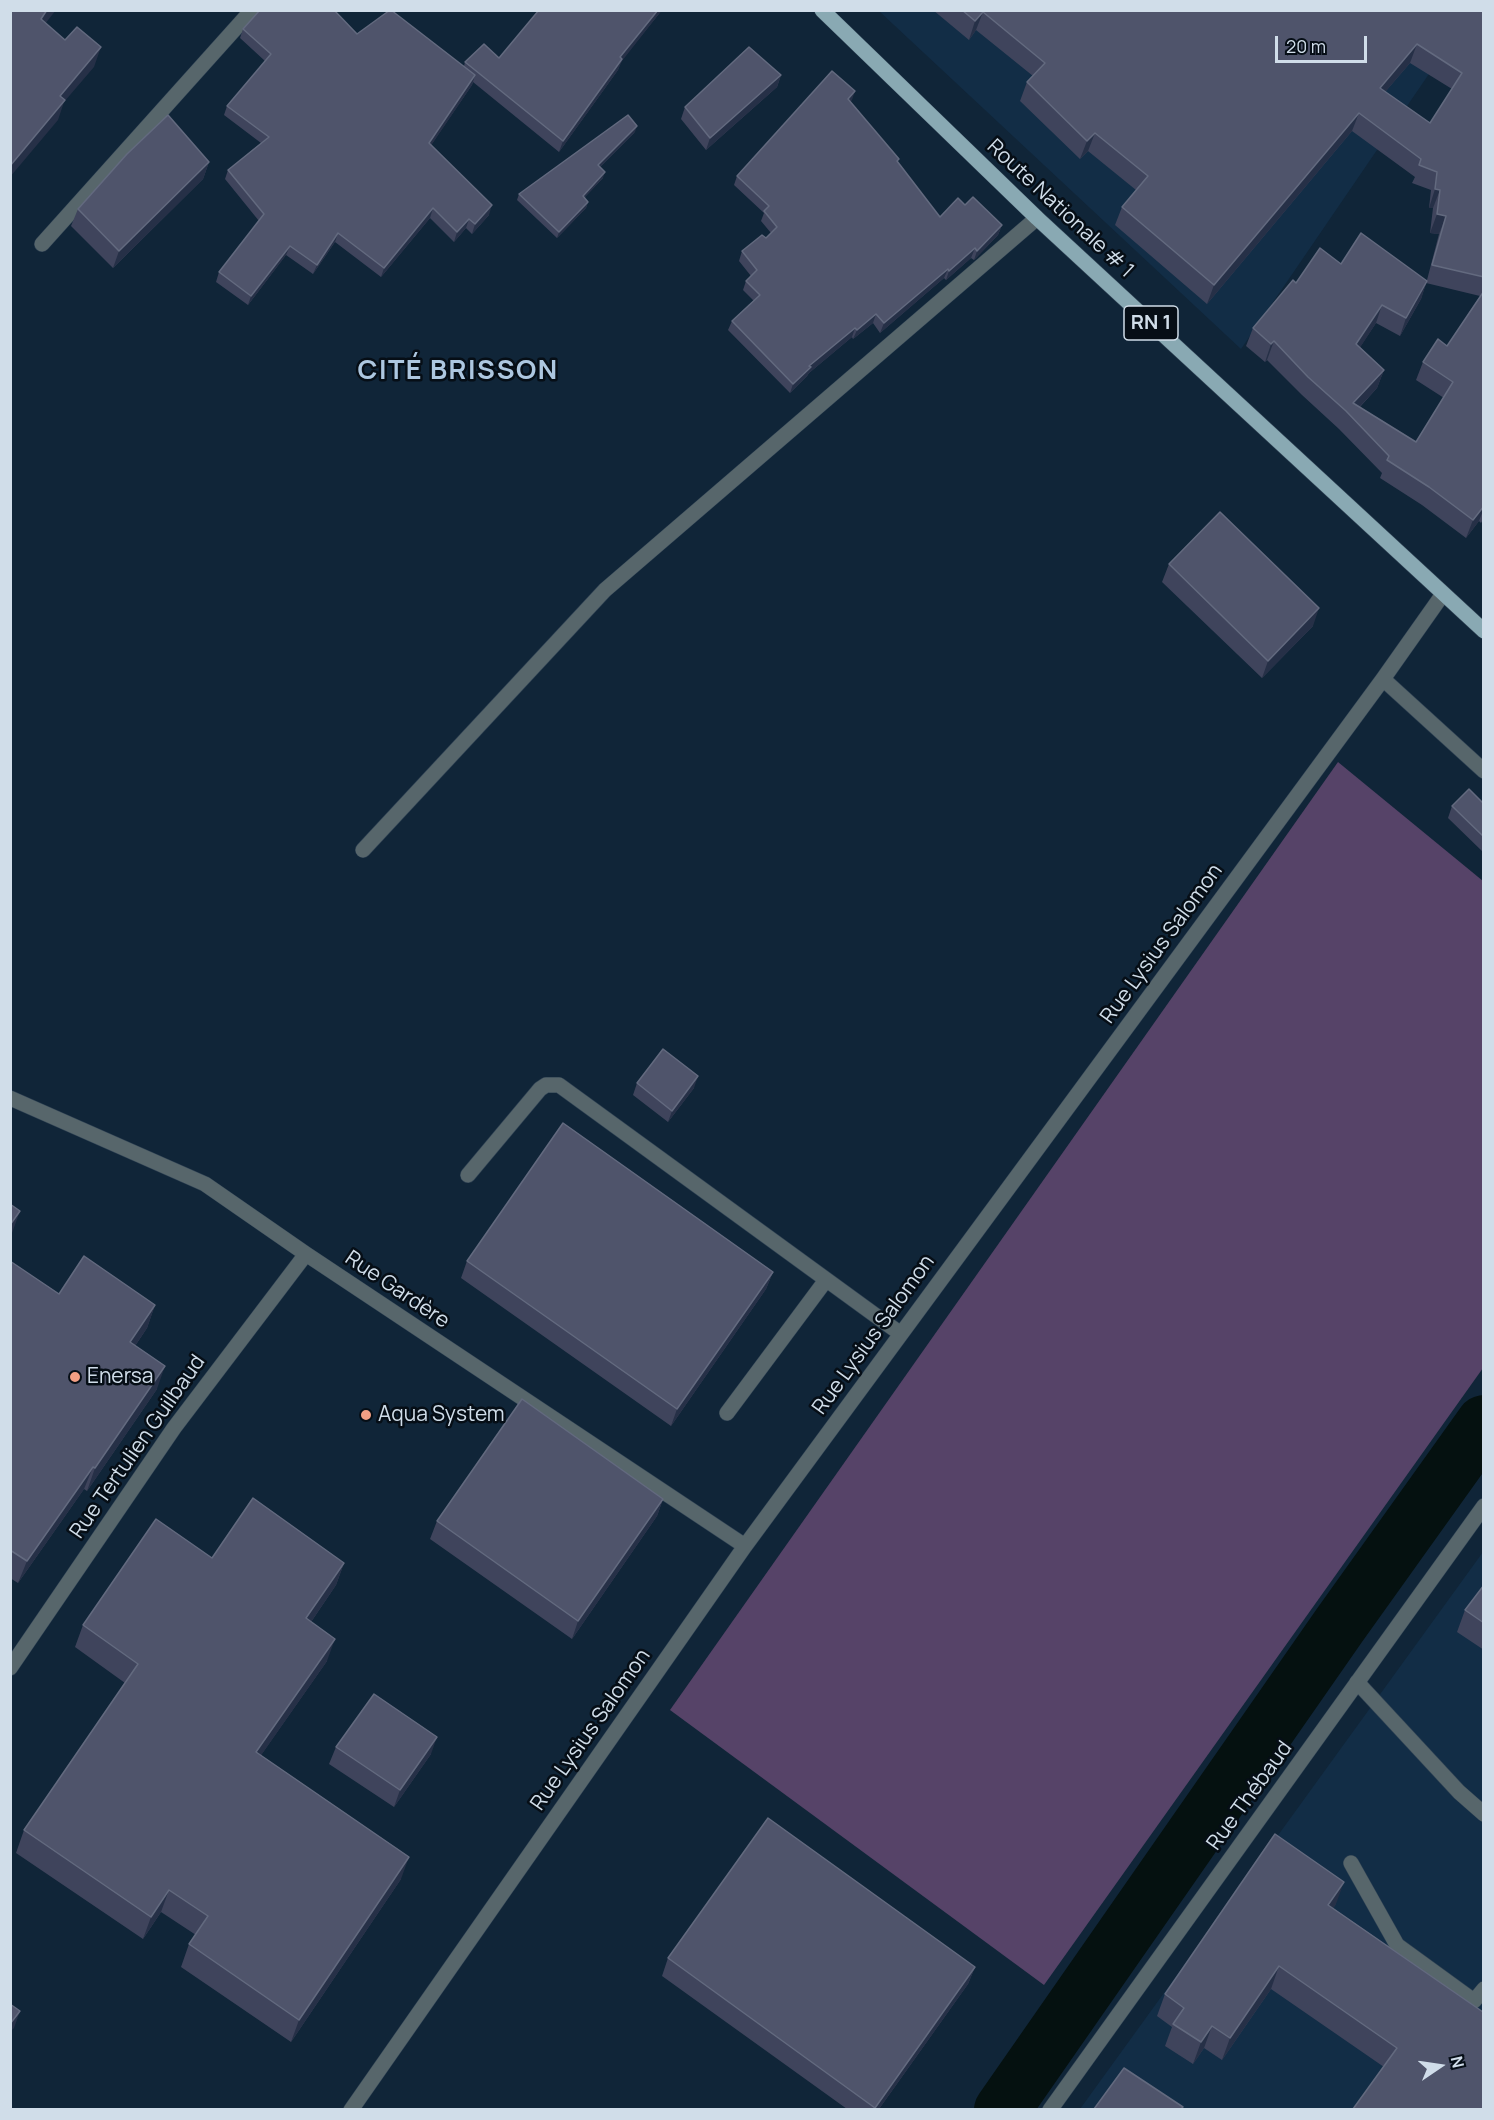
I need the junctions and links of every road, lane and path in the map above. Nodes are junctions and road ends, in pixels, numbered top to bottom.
1 (252, 10) edge
2 (822, 10) edge
3 (1037, 218) junction
4 (42, 244) dead end
5 (1443, 594) junction
6 (1484, 631) edge
7 (1383, 679) junction
8 (1484, 771) edge
9 (363, 850) dead end
10 (10, 1098) edge
11 (468, 1175) dead end
12 (306, 1254) junction
13 (826, 1280) junction
14 (901, 1334) junction
15 (727, 1413) dead end
16 (1484, 1506) edge
17 (745, 1546) junction
18 (10, 1668) edge
19 (1357, 1682) junction
20 (1484, 1814) edge
21 (1351, 1863) dead end
22 (1484, 1989) edge
23 (351, 2109) edge
24 (1050, 2109) edge

1 - 4 street
2 - 3 main road, Route Nationale # 1 / RN 1
3 - 5 main road, Route Nationale # 1 / RN 1
3 - 9 street
5 - 6 main road, Route Nationale # 1 / RN 1
5 - 7 street, Rue Lysius Salomon
7 - 8 street
7 - 14 street, Rue Lysius Salomon
10 - 12 street, Rue Gardère
11 - 13 street
12 - 17 street, Rue Gardère
12 - 18 street, Rue Tertulien Guilbaud
13 - 14 street
13 - 15 street
14 - 17 street, Rue Lysius Salomon
16 - 19 street, Rue Thébaud
17 - 23 street, Rue Lysius Salomon
19 - 20 street
19 - 24 street, Rue Thébaud
21 - 22 street

